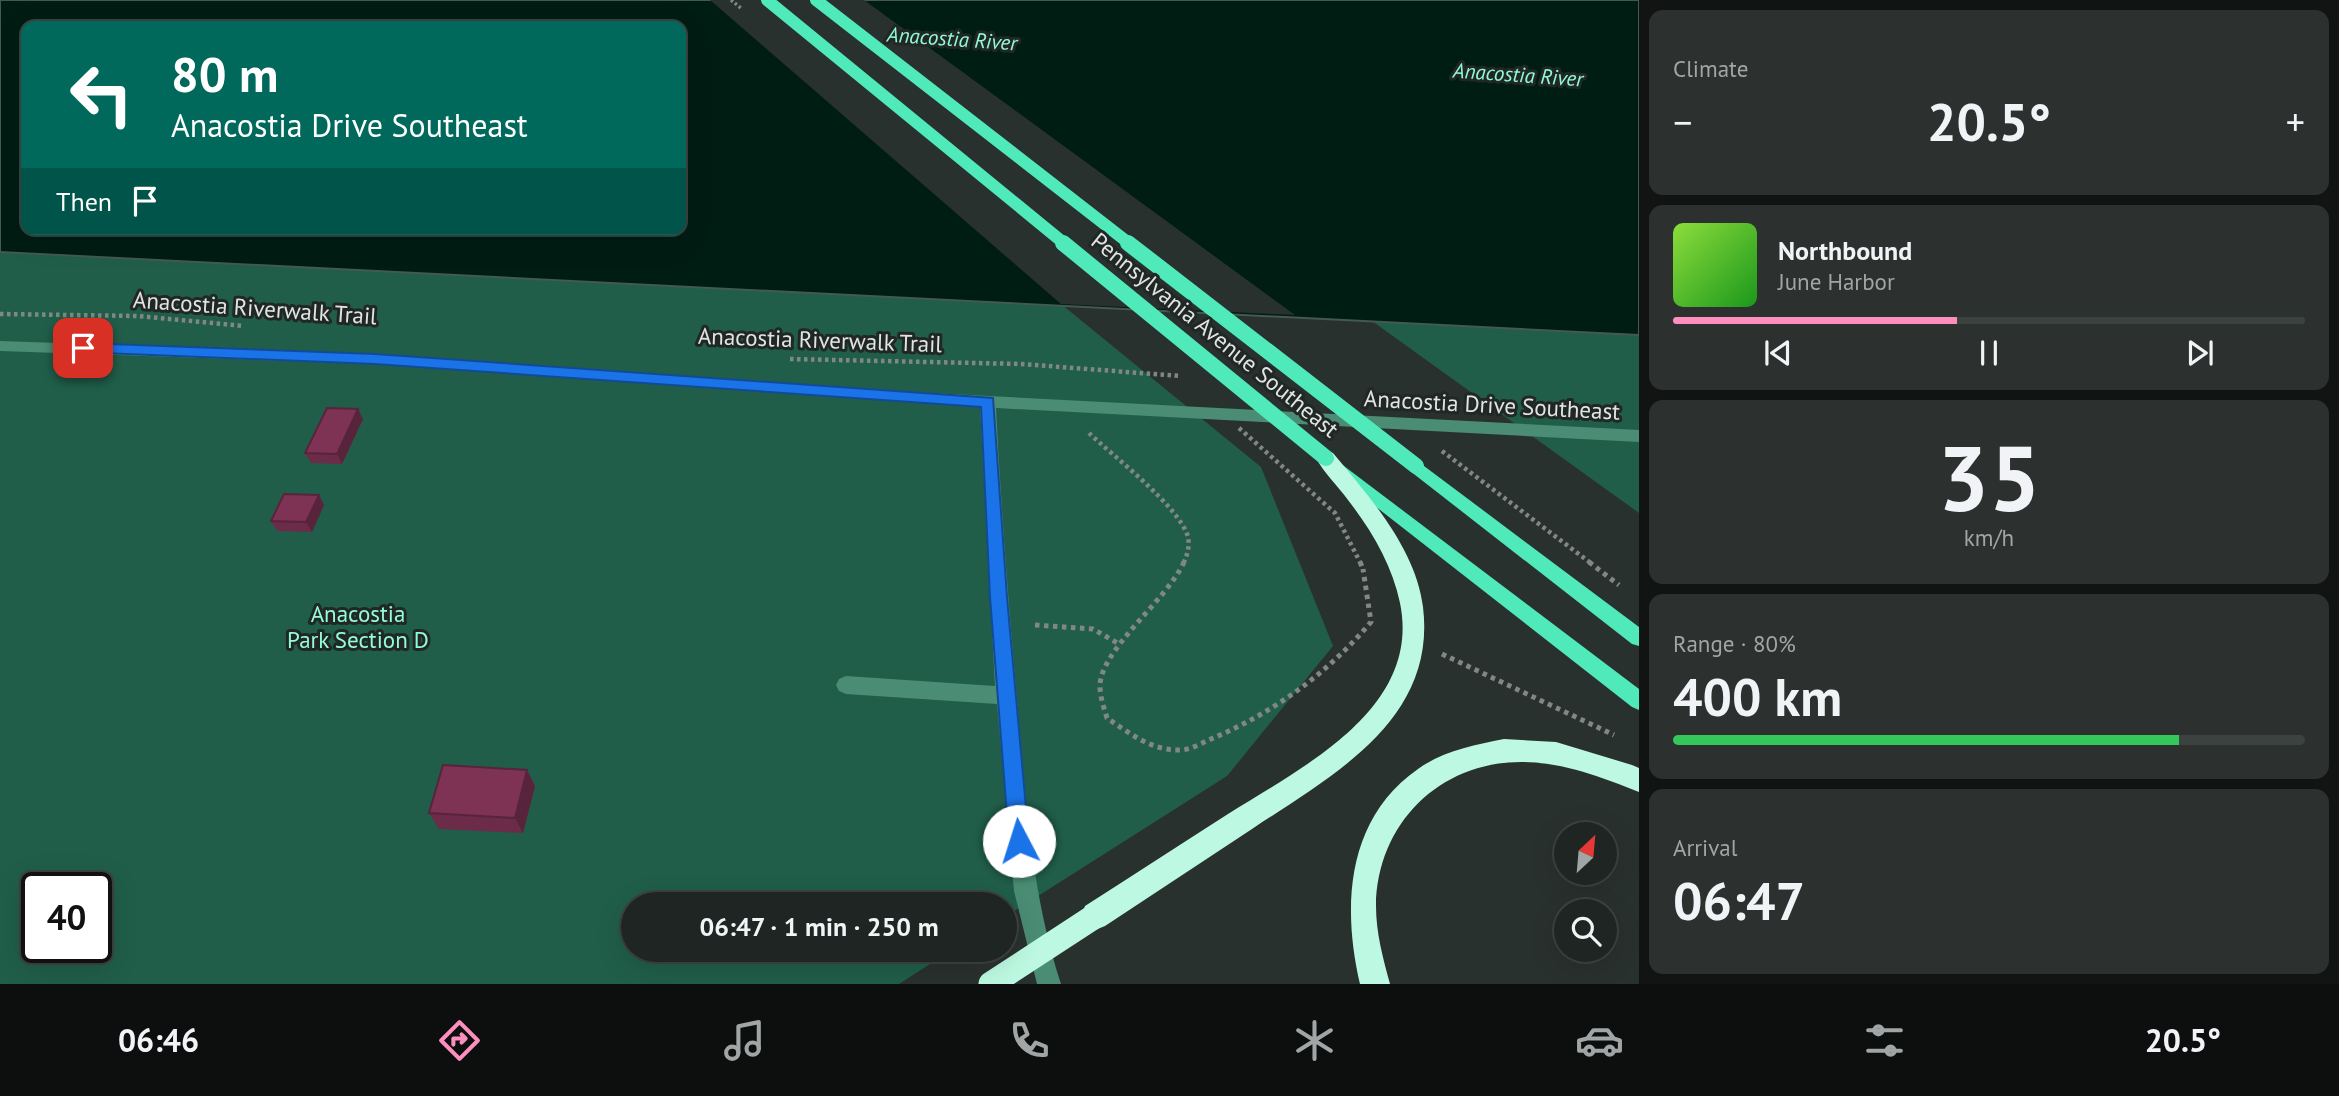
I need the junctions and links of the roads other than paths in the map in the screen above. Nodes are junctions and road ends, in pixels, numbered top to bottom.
1 (767, 0) edge
2 (816, 0) edge
3 (0, 346) edge
4 (988, 402) junction
5 (1639, 436) edge
6 (1326, 458) junction
7 (1639, 638) edge
8 (846, 685) dead end
9 (1006, 696) junction
10 (1639, 701) edge
11 (1639, 779) edge
12 (991, 984) edge
13 (1049, 984) edge
14 (1375, 984) edge

1 - 6 main road, Pennsylvania Avenue Southeast, bridge
2 - 7 main road, Pennsylvania Avenue Southeast, bridge
3 - 4 street, Anacostia Drive Southeast
4 - 5 street, Anacostia Drive Southeast
4 - 9 street
6 - 10 main road, Pennsylvania Avenue Southeast
6 - 12 highway, bridge
8 - 9 street
9 - 13 street
11 - 14 highway

